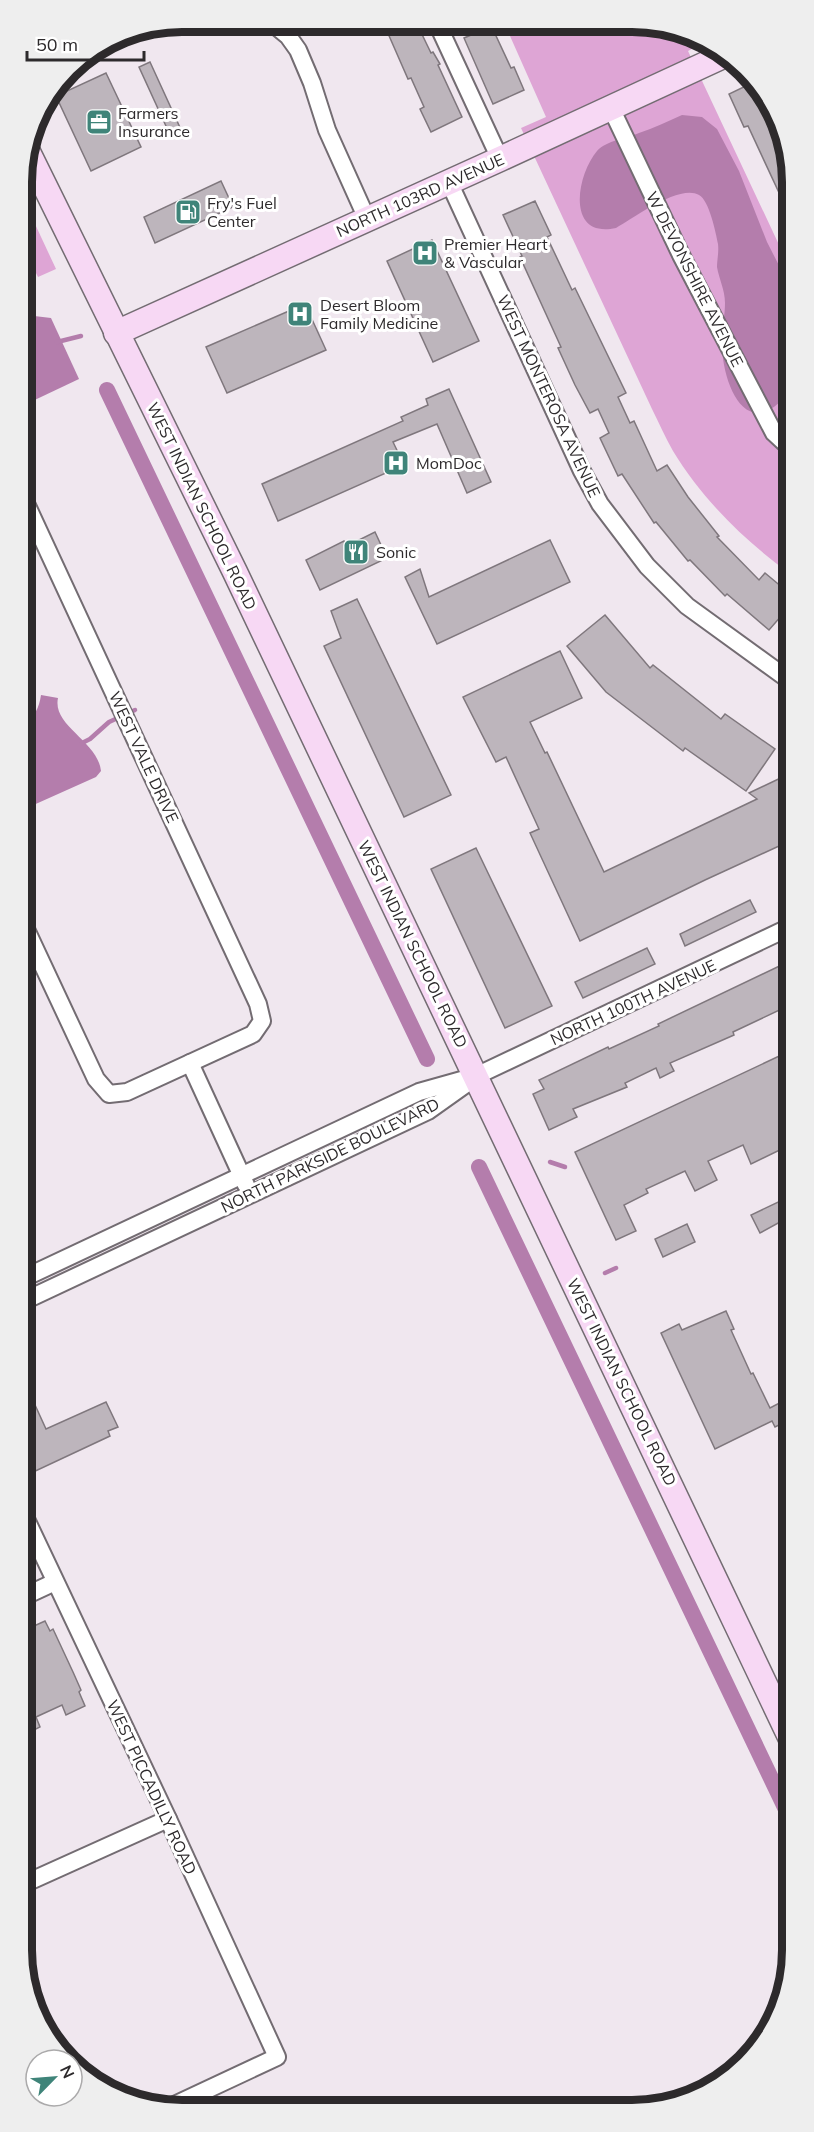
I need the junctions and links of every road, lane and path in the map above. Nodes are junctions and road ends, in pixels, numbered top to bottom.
1 (283, 32) edge
2 (441, 32) edge
3 (718, 58) edge
4 (611, 108) junction
5 (500, 159) junction
6 (33, 162) edge
7 (449, 182) junction
8 (368, 219) junction
9 (116, 333) junction
10 (782, 440) edge
11 (32, 517) edge
12 (782, 676) edge
13 (782, 931) edge
14 (32, 941) edge
15 (190, 1063) junction
16 (476, 1076) junction
17 (242, 1176) junction
18 (251, 1195) junction
19 (32, 1274) edge
20 (32, 1297) edge
21 (32, 1532) edge
22 (55, 1582) junction
23 (32, 1593) edge
24 (782, 1720) edge
25 (168, 1818) junction
26 (32, 1880) edge
27 (185, 2100) edge

1 - 8 street
2 - 5 street
3 - 4 main road, NORTH 103RD AVENUE
4 - 5 main road, NORTH 103RD AVENUE
4 - 10 street, W DEVONSHIRE AVENUE
5 - 7 main road, NORTH 103RD AVENUE
6 - 9 main road, WEST INDIAN SCHOOL ROAD
7 - 8 main road, NORTH 103RD AVENUE
7 - 12 street, WEST MONTEROSA AVENUE
8 - 9 main road, NORTH 103RD AVENUE
9 - 16 main road, WEST INDIAN SCHOOL ROAD
11 - 15 street, WEST VALE DRIVE
13 - 16 street, NORTH 100TH AVENUE
14 - 15 street
15 - 17 street
16 - 17 street, NORTH PARKSIDE BOULEVARD
16 - 18 street, NORTH PARKSIDE BOULEVARD
16 - 24 main road, WEST INDIAN SCHOOL ROAD
17 - 18 street
17 - 19 street, NORTH PARKSIDE BOULEVARD
18 - 20 street, NORTH PARKSIDE BOULEVARD
21 - 22 street, WEST PICCADILLY ROAD
22 - 23 street
22 - 25 street, WEST PICCADILLY ROAD
25 - 26 street
25 - 27 street, WEST PICCADILLY ROAD

